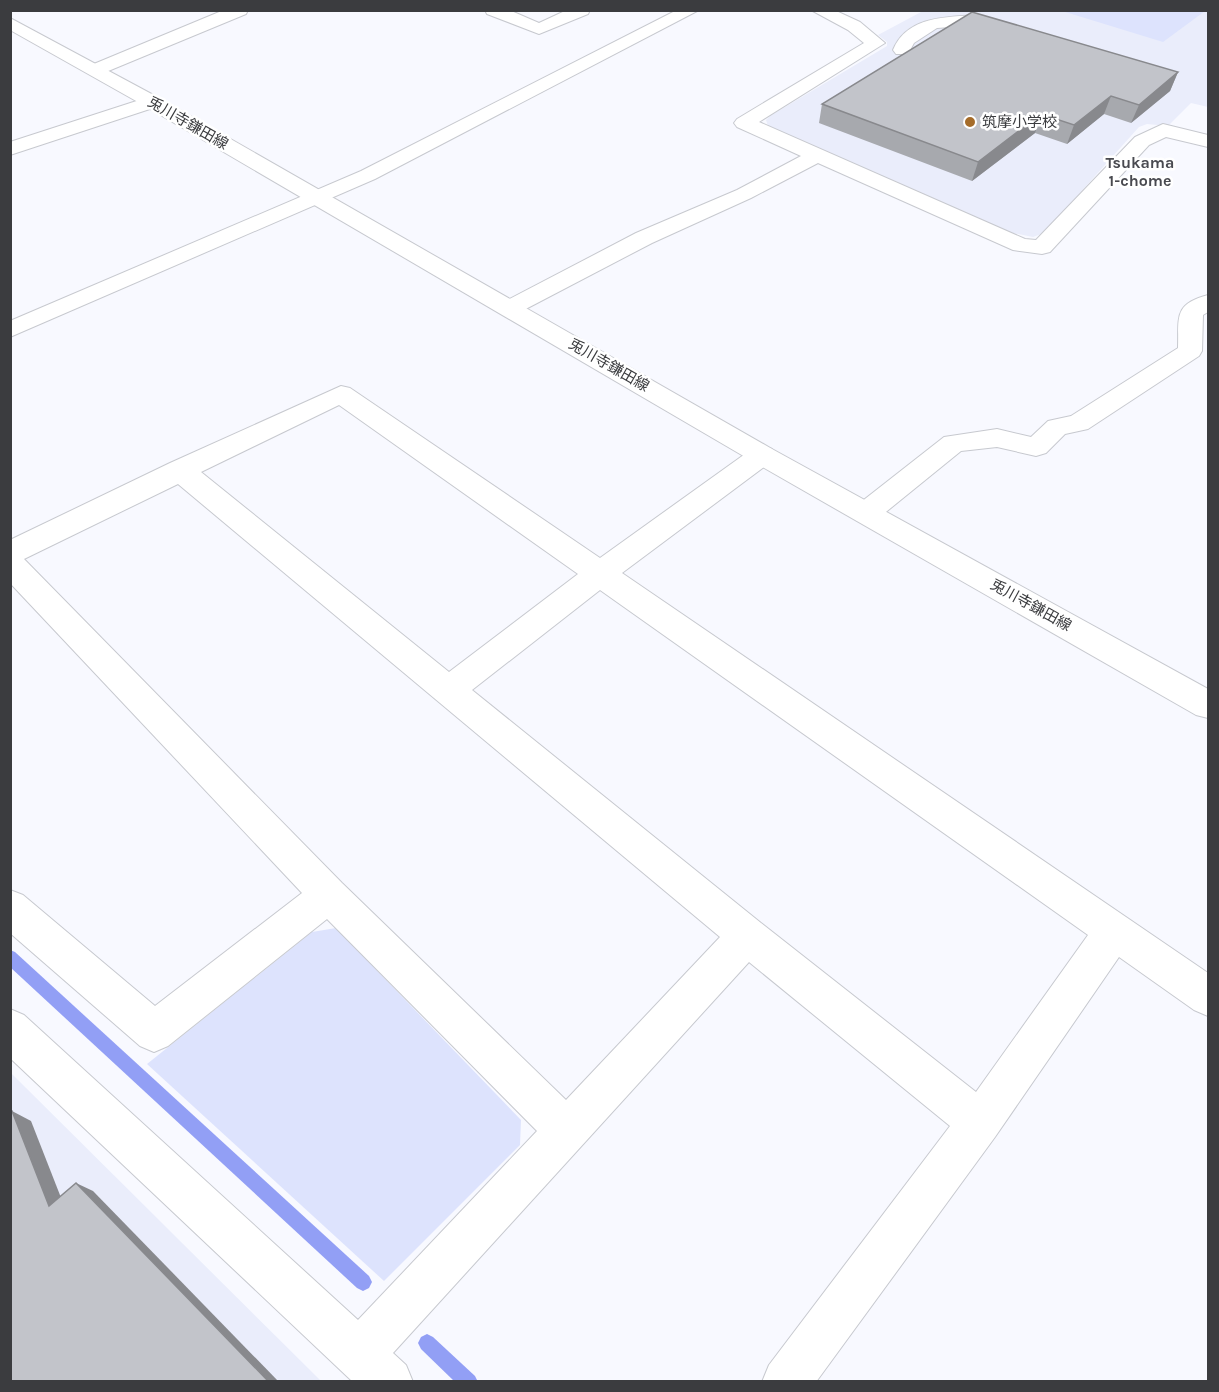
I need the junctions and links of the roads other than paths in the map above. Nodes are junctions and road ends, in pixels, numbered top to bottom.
1 (240, 10) edge
2 (493, 10) edge
3 (582, 10) edge
4 (691, 10) edge
5 (819, 10) edge
6 (985, 15) edge
7 (10, 24) edge
8 (1018, 32) edge
9 (902, 50) dead end
10 (95, 70) junction
11 (152, 102) junction
12 (1209, 141) edge
13 (10, 148) edge
14 (816, 156) junction
15 (317, 198) junction
16 (1209, 302) edge
17 (510, 308) junction
18 (10, 330) edge
19 (762, 455) junction
20 (180, 470) junction
21 (866, 513) junction
22 (10, 553) edge
23 (10, 563) edge
24 (600, 574) junction
25 (450, 689) junction
26 (1209, 705) edge
27 (329, 895) junction
28 (10, 908) edge
29 (1114, 931) junction
30 (747, 936) junction
31 (1209, 996) edge
32 (10, 1029) edge
33 (980, 1122) junction
34 (567, 1131) junction
35 (374, 1367) edge
36 (786, 1382) edge

1 - 10 street
2 - 3 street
4 - 15 street
5 - 14 street
6 - 8 street
6 - 9 street
7 - 10 street, 兎川寺鎌田線
10 - 11 street, 兎川寺鎌田線
11 - 13 street
11 - 15 street, 兎川寺鎌田線
12 - 14 street
14 - 17 street
15 - 17 street, 兎川寺鎌田線
15 - 18 street
16 - 21 street
17 - 19 street, 兎川寺鎌田線
19 - 21 street, 兎川寺鎌田線
19 - 24 street
20 - 22 street
20 - 24 street
20 - 25 street
21 - 26 street, 兎川寺鎌田線
23 - 27 street
24 - 25 street
24 - 29 street
25 - 30 street
27 - 28 street
27 - 34 street
29 - 31 street
29 - 33 street
30 - 33 street
30 - 34 street
32 - 35 street
33 - 36 street
34 - 35 street

